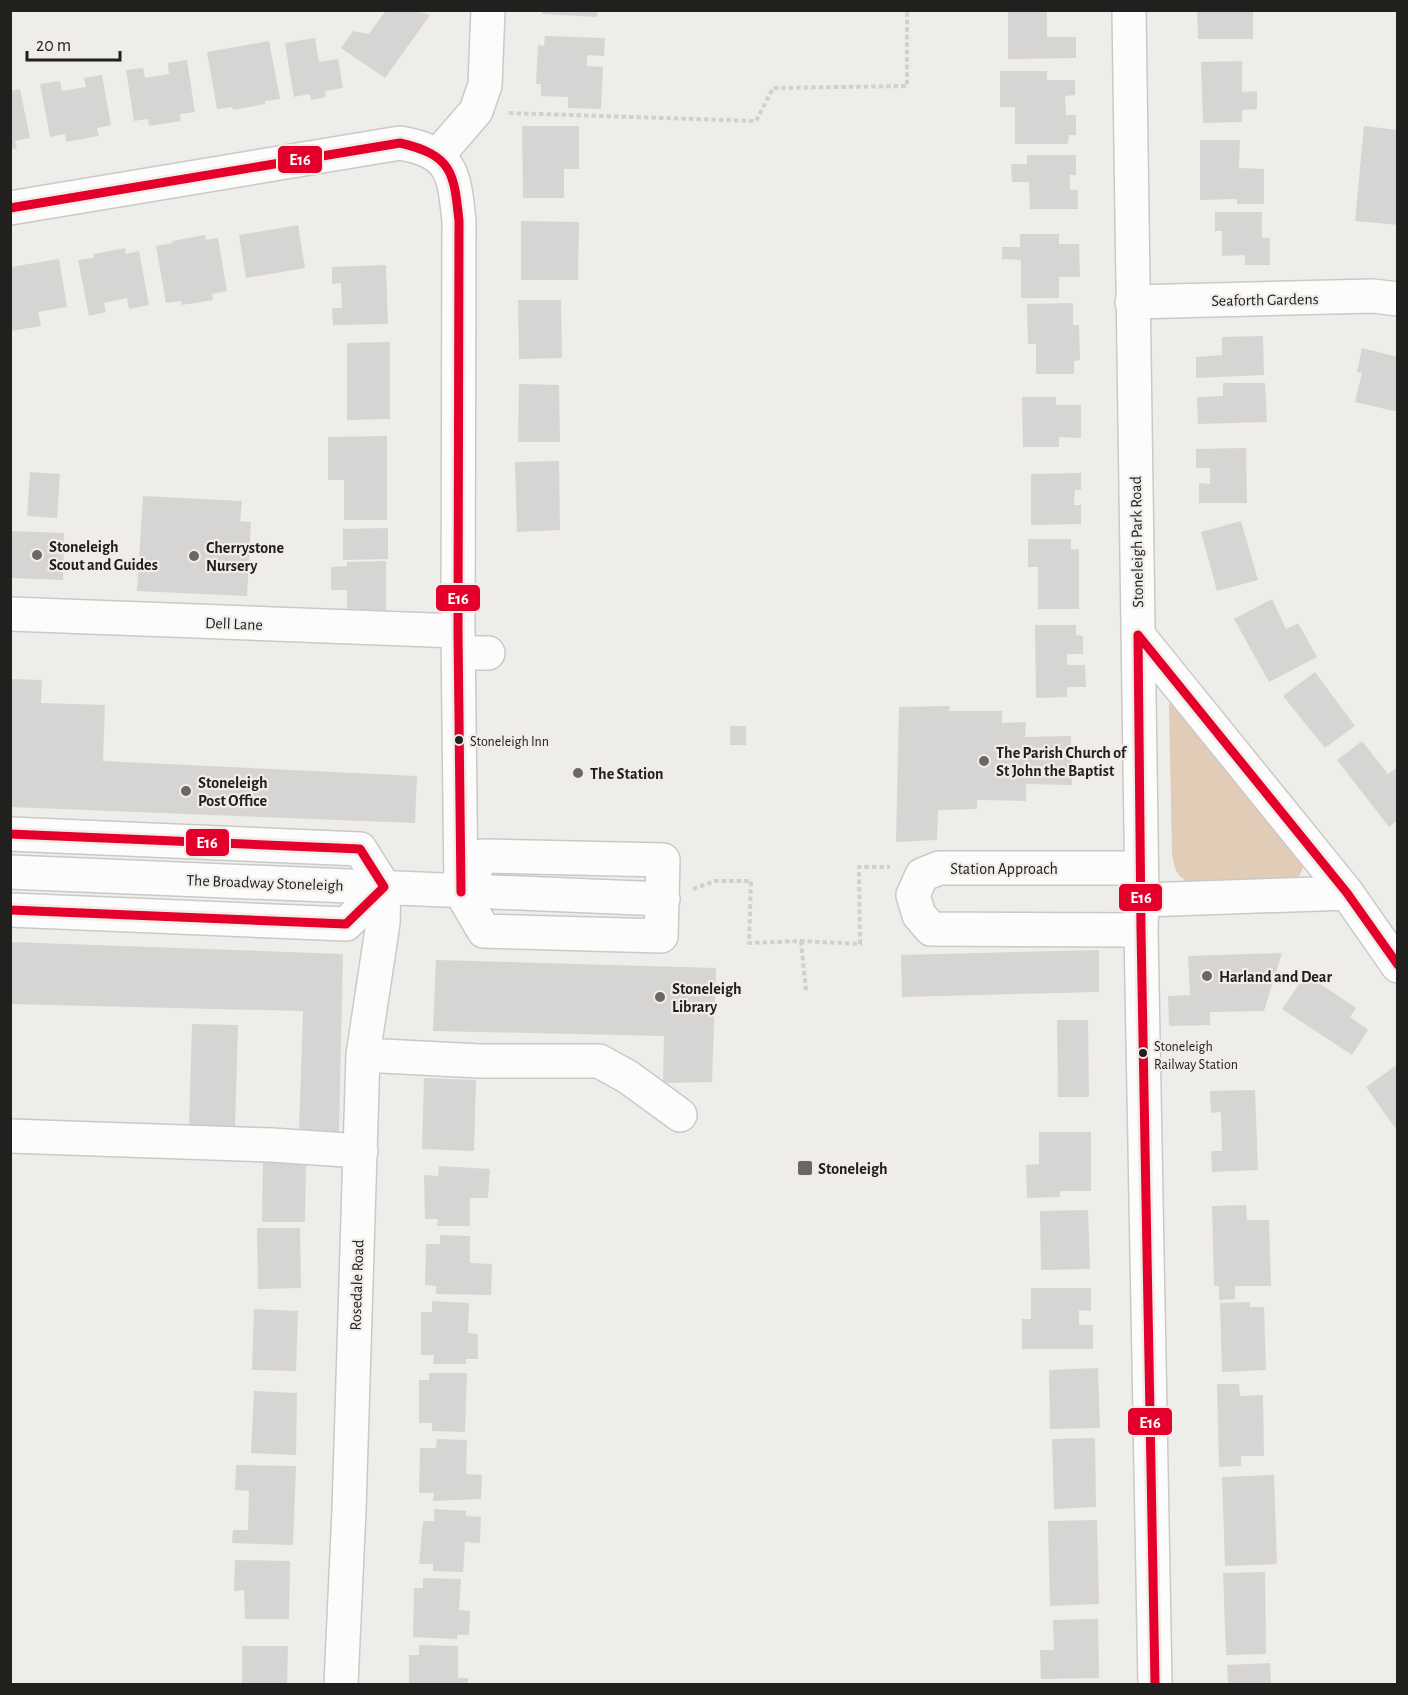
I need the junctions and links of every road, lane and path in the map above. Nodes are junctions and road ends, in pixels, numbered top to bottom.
1 (488, 10) edge
2 (907, 10) edge
3 (1129, 10) edge
4 (476, 111) junction
5 (438, 155) junction
6 (10, 208) edge
7 (1398, 299) edge
8 (1132, 302) junction
9 (10, 614) edge
10 (1138, 635) junction
11 (468, 646) junction
12 (10, 834) edge
13 (870, 867) dead end
14 (1141, 868) junction
15 (10, 873) edge
16 (715, 881) dead end
17 (384, 887) junction
18 (461, 892) junction
19 (1347, 893) junction
20 (10, 910) edge
21 (1142, 915) junction
22 (801, 941) junction
23 (1398, 966) edge
24 (806, 991) dead end
25 (363, 1055) junction
26 (680, 1115) dead end
27 (10, 1136) edge
28 (361, 1151) junction
29 (341, 1684) edge
30 (1155, 1684) edge

1 - 4 street
2 - 4 path
3 - 8 street, Stoneleigh Park Road
4 - 5 street
5 - 6 street
5 - 11 street
7 - 8 street, Seaforth Gardens
8 - 10 street, Stoneleigh Park Road
9 - 11 street, Dell Lane
10 - 14 street, Stoneleigh Park Road
10 - 19 street
11 - 18 street
12 - 17 street
13 - 22 path
14 - 21 street, Stoneleigh Park Road
14 - 21 street, Station Approach
15 - 17 street, The Broadway Stoneleigh
16 - 22 path
17 - 18 street, The Broadway Stoneleigh
17 - 20 street
17 - 25 street, Rosedale Road
18 - 18 street, The Broadway Stoneleigh
19 - 21 street, Station Approach
19 - 23 street
21 - 30 street, Stoneleigh Park Road
22 - 24 path
25 - 26 street
25 - 28 street, Rosedale Road
27 - 28 street
28 - 29 street, Rosedale Road

